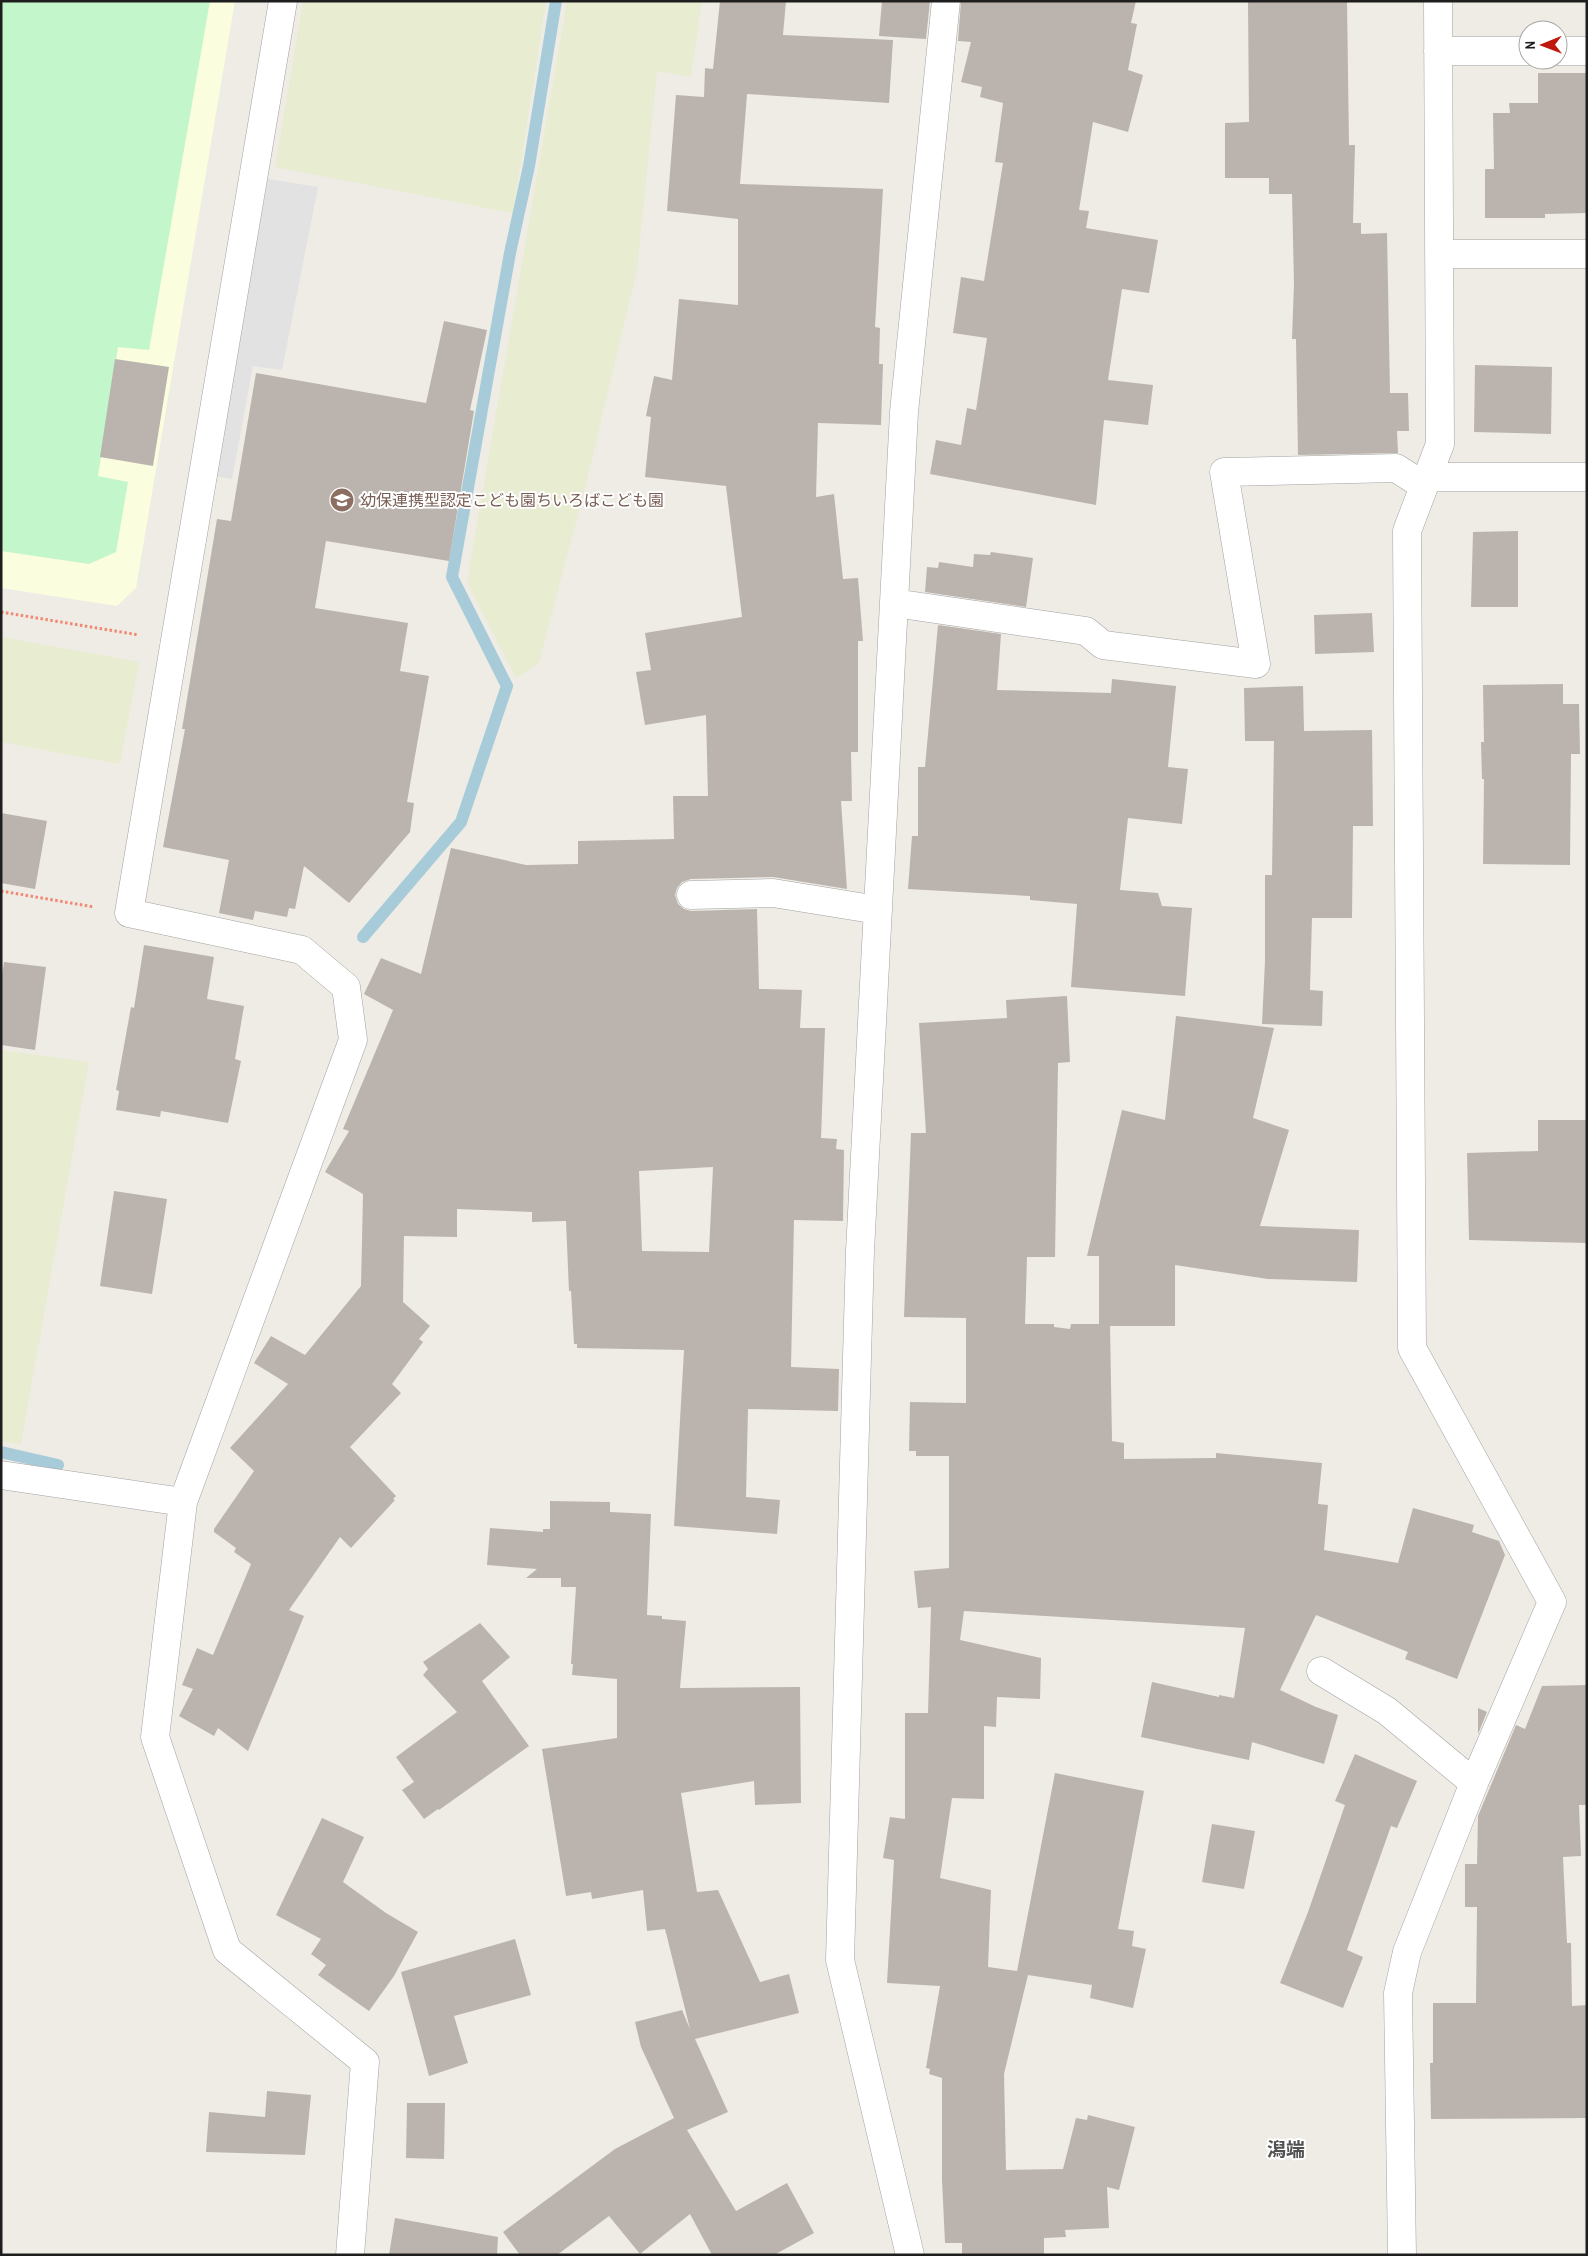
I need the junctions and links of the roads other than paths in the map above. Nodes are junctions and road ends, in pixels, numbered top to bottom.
1 (283, 1) edge
2 (946, 1) edge
3 (1438, 1) edge
4 (1438, 51) junction
5 (1518, 51) edge
6 (1568, 51) edge
7 (1587, 51) edge
8 (1439, 254) junction
9 (1587, 254) edge
10 (1587, 477) edge
11 (1426, 482) junction
12 (894, 603) junction
13 (691, 895) dead end
14 (878, 910) junction
15 (1, 1475) edge
16 (183, 1502) junction
17 (1321, 1670) dead end
18 (1474, 1782) junction
19 (350, 2255) edge
20 (910, 2255) edge
21 (1402, 2255) edge

1 - 16 street
2 - 12 street
3 - 4 street
4 - 5 street
4 - 8 street
6 - 7 street
8 - 9 street
8 - 11 street
10 - 11 street
11 - 12 street
11 - 18 street
12 - 14 street
13 - 14 street
14 - 20 street
15 - 16 street
16 - 19 street
17 - 18 street
18 - 21 street

